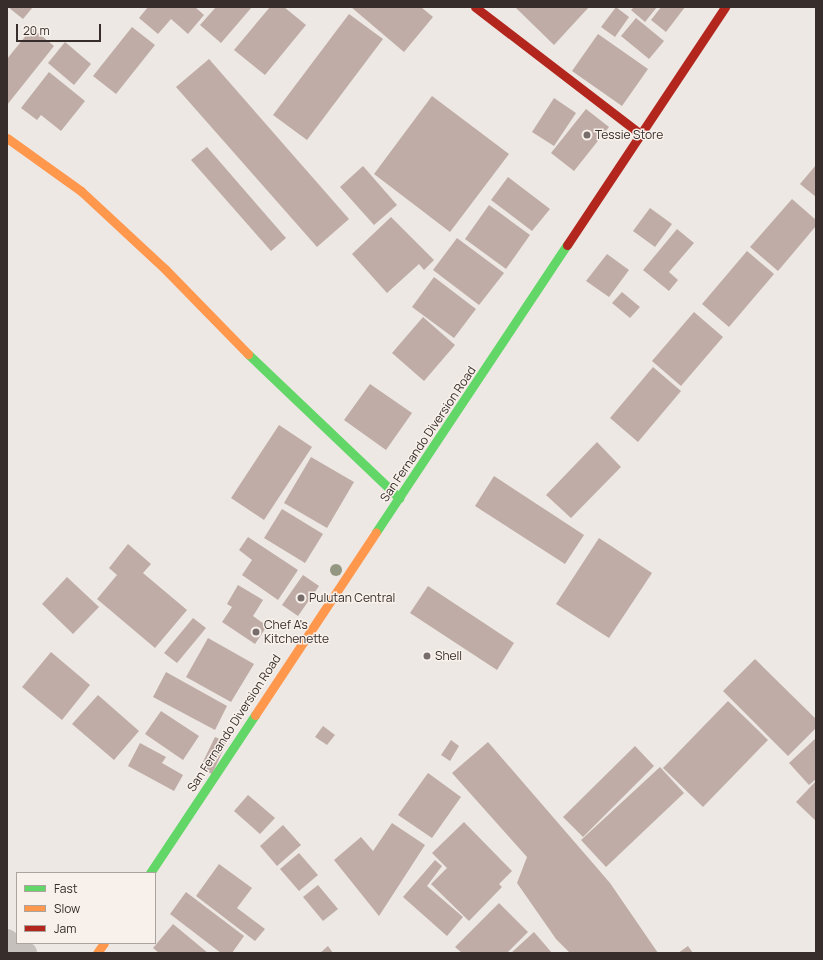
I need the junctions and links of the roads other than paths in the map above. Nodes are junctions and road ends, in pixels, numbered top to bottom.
1 (475, 7) edge
2 (725, 7) edge
3 (642, 135) junction
4 (7, 138) edge
5 (399, 498) junction
6 (151, 872) edge
7 (7, 940) edge
8 (103, 944) edge
9 (26, 953) edge
10 (97, 953) edge

1 - 3 main road
2 - 3 main road, San Fernando Diversion Road
3 - 5 main road, San Fernando Diversion Road
4 - 5 main road
5 - 6 main road, San Fernando Diversion Road
7 - 9 street
8 - 10 main road

